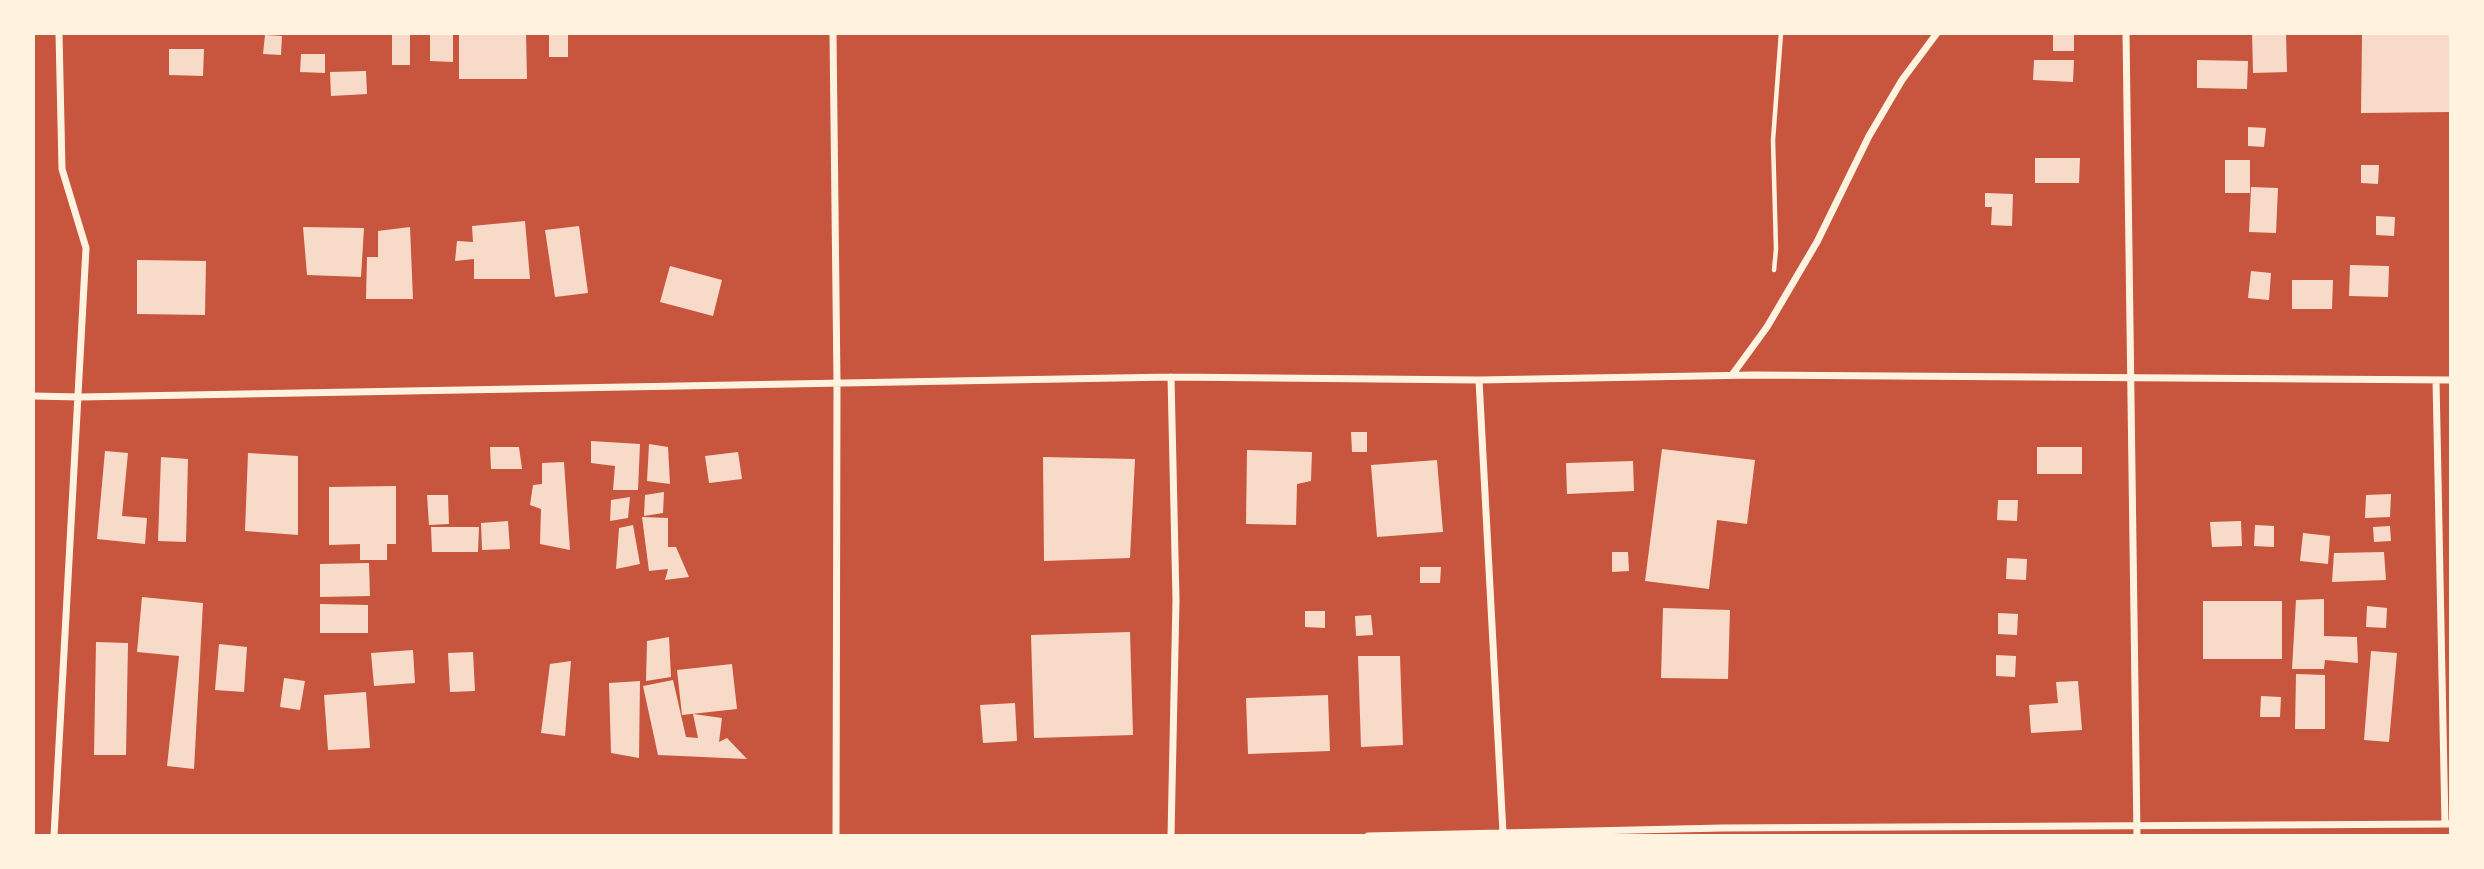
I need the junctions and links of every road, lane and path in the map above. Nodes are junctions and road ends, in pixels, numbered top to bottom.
1 (59, 33) edge
2 (832, 33) edge
3 (1781, 33) edge
4 (1937, 33) edge
5 (2126, 33) edge
6 (1773, 275) dead end
7 (1732, 375) junction
8 (1171, 377) junction
9 (1479, 380) junction
10 (2130, 380) junction
11 (2436, 380) junction
12 (2451, 380) edge
13 (837, 383) junction
14 (33, 396) edge
15 (80, 397) junction
16 (2448, 824) edge
17 (2137, 826) junction
18 (1722, 832) edge
19 (1503, 833) junction
20 (54, 836) edge
21 (836, 836) edge
22 (1171, 836) edge
23 (1368, 836) edge
24 (2137, 836) edge

1 - 15 street
2 - 13 street
3 - 6 path
4 - 7 street
5 - 10 street
7 - 9 street
7 - 10 street
8 - 9 street
8 - 13 street
8 - 22 street
9 - 19 street
10 - 11 street
10 - 17 street
11 - 12 street
11 - 16 street
13 - 15 street
13 - 21 street
14 - 15 street
15 - 20 street
16 - 17 street
17 - 18 street
17 - 24 street
18 - 19 street
19 - 23 street

